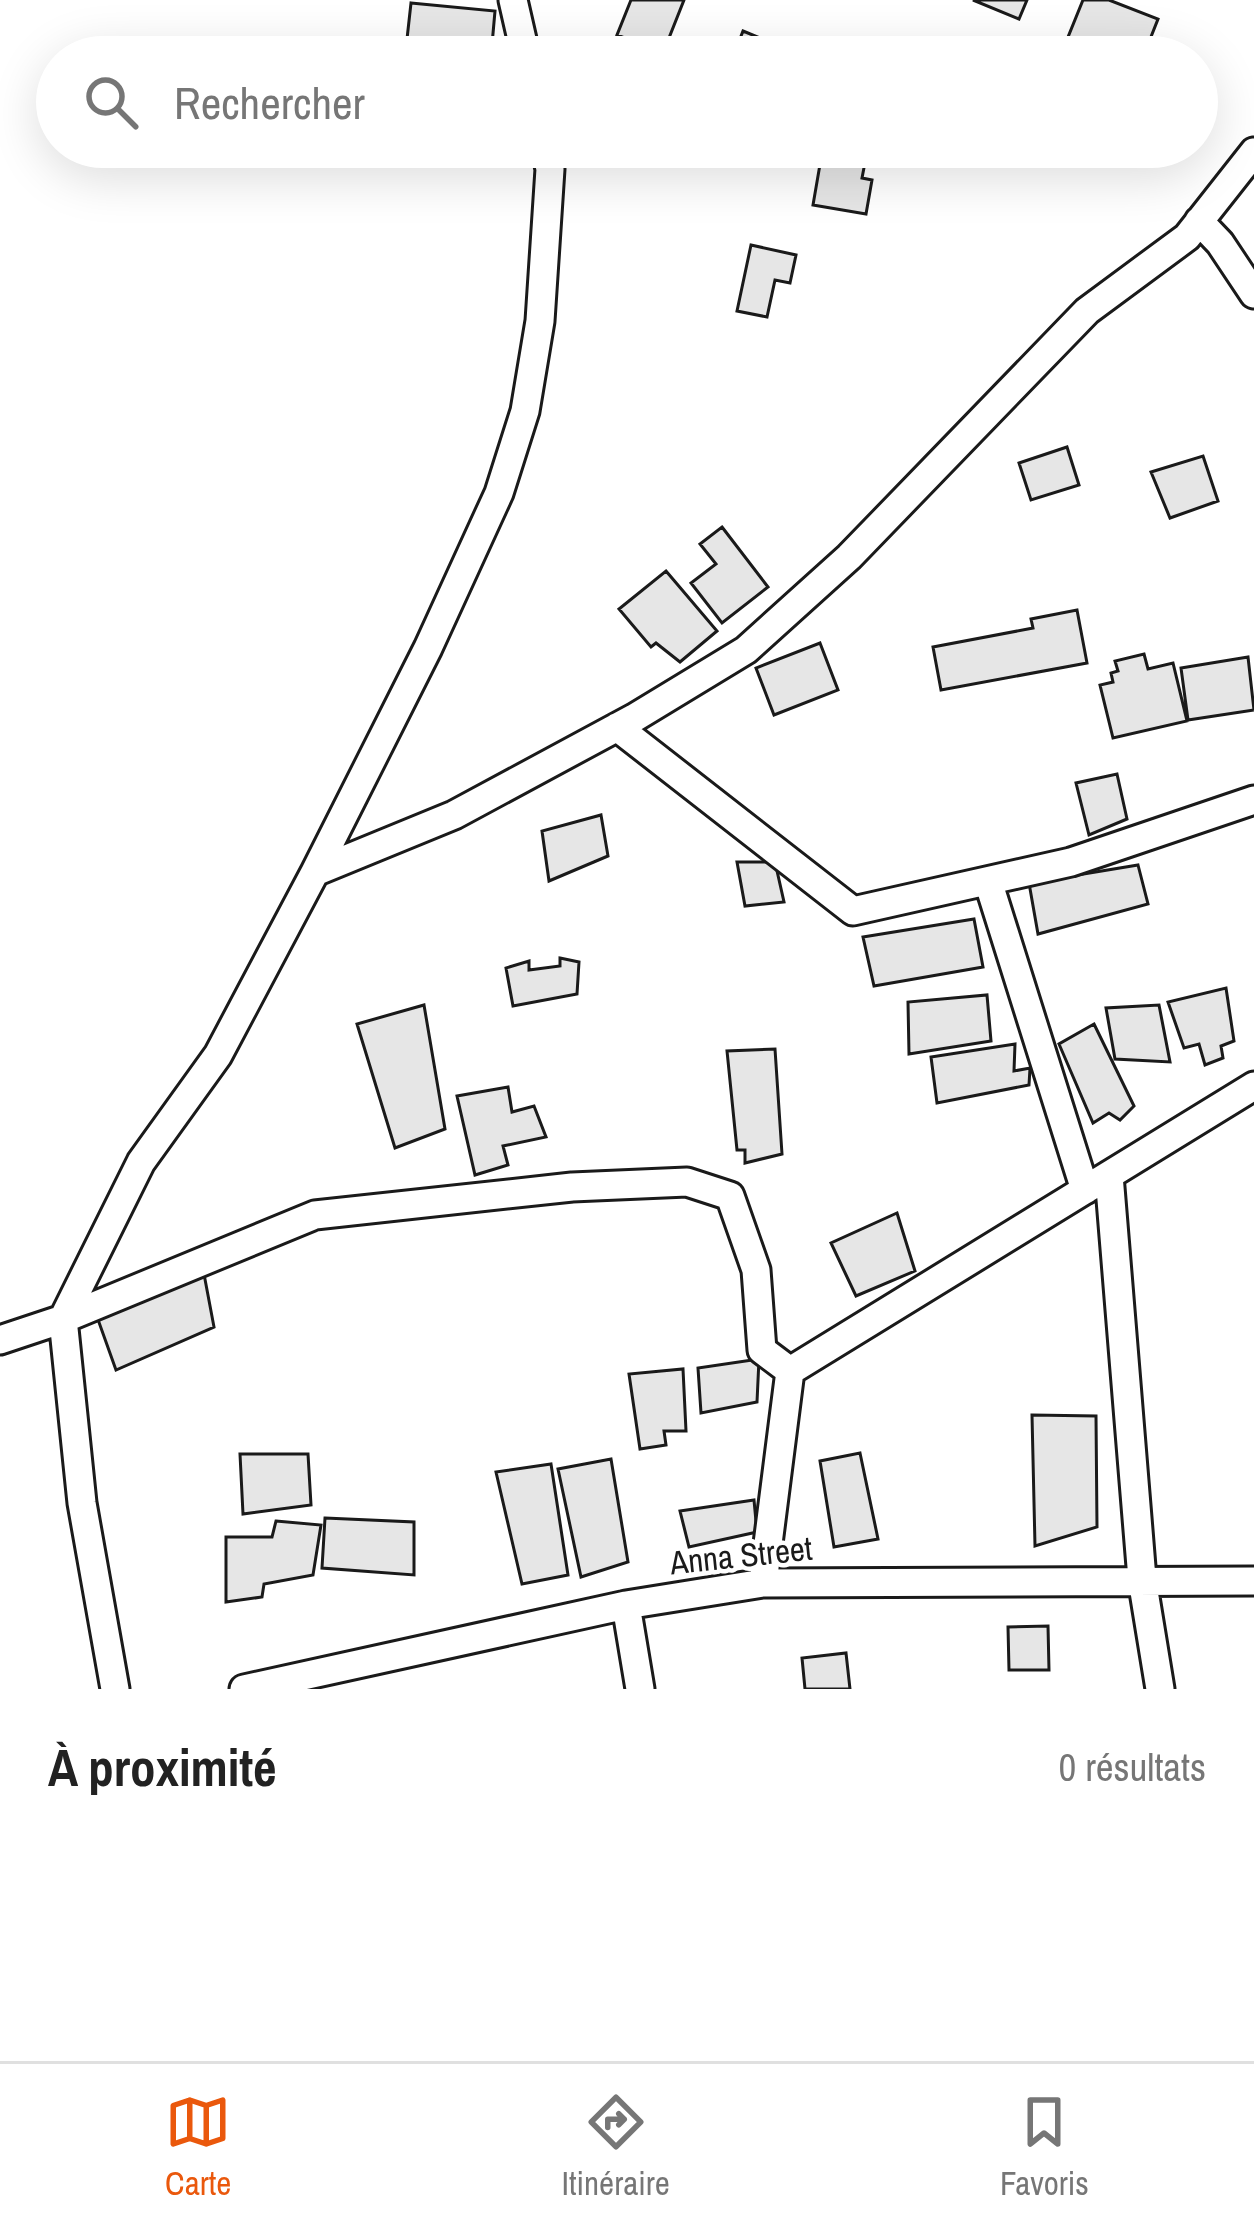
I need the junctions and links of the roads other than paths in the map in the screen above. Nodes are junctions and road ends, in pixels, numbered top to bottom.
1 (513, 0) edge
2 (521, 36) edge
3 (1254, 152) edge
4 (550, 168) edge
5 (1199, 221) junction
6 (1254, 294) edge
7 (617, 728) junction
8 (1254, 800) edge
9 (315, 872) junction
10 (988, 881) junction
11 (1254, 1086) edge
12 (1109, 1175) junction
13 (1085, 1190) junction
14 (63, 1319) junction
15 (0, 1340) edge
16 (790, 1371) junction
17 (1142, 1579) junction
18 (1254, 1581) edge
19 (763, 1583) junction
20 (626, 1605) junction
21 (115, 1689) edge
22 (244, 1689) edge
23 (640, 1689) edge
24 (1160, 1689) edge

1 - 2 street
3 - 5 street
4 - 9 street
5 - 6 street
5 - 7 street
7 - 9 street
7 - 10 street
8 - 10 street
9 - 14 street
10 - 13 street
11 - 12 street
12 - 13 street
12 - 17 street
13 - 16 street
14 - 15 street
14 - 16 street
14 - 21 street
16 - 19 street
17 - 18 street, Anna Street
17 - 19 street, Anna Street
17 - 24 street
19 - 20 street, Anna Street
20 - 22 street, Anna Street
20 - 23 street

